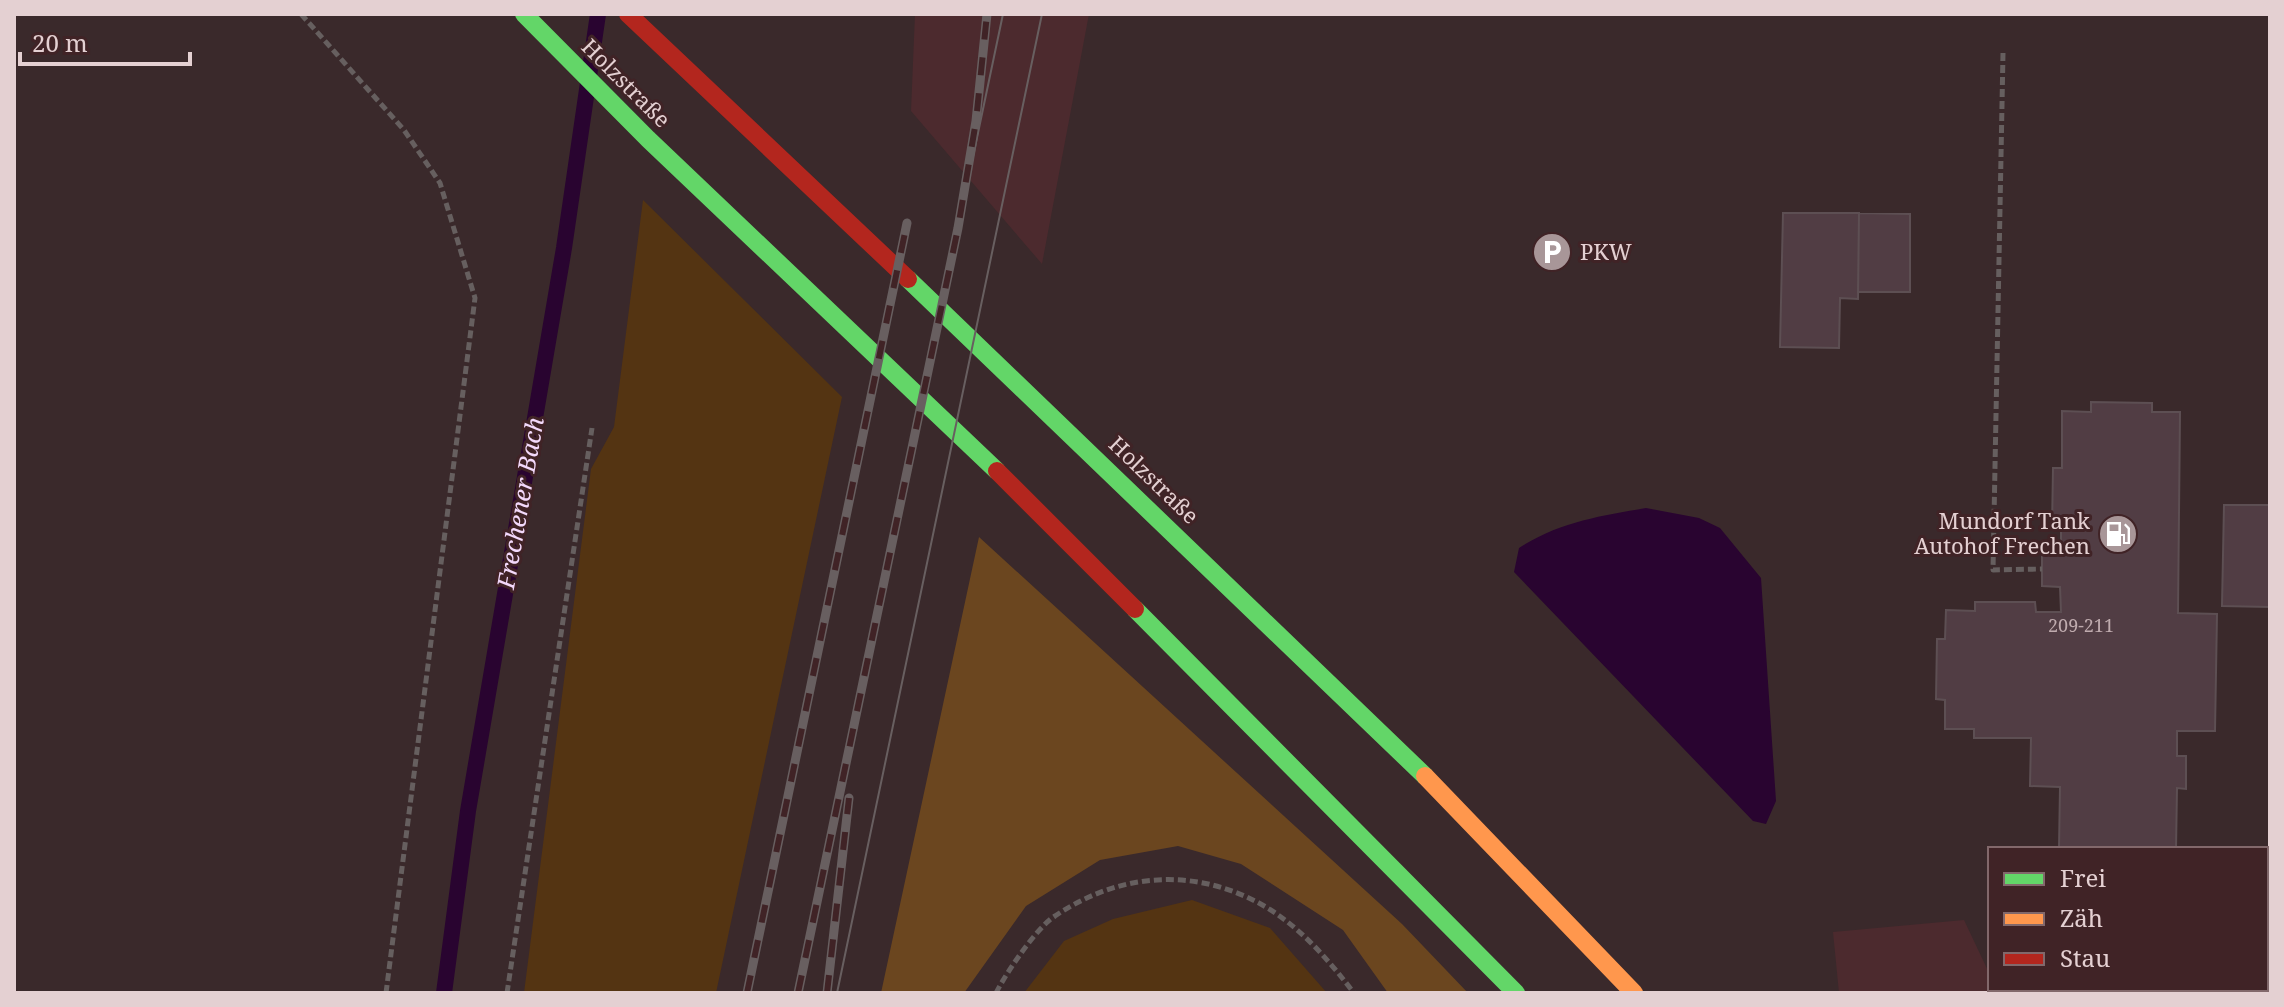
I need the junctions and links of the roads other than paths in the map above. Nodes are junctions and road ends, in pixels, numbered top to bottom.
1 (524, 14) edge
2 (628, 14) edge
3 (1516, 993) edge
4 (1634, 993) edge

1 - 3 main road, Holzstraße
2 - 4 main road, Holzstraße

